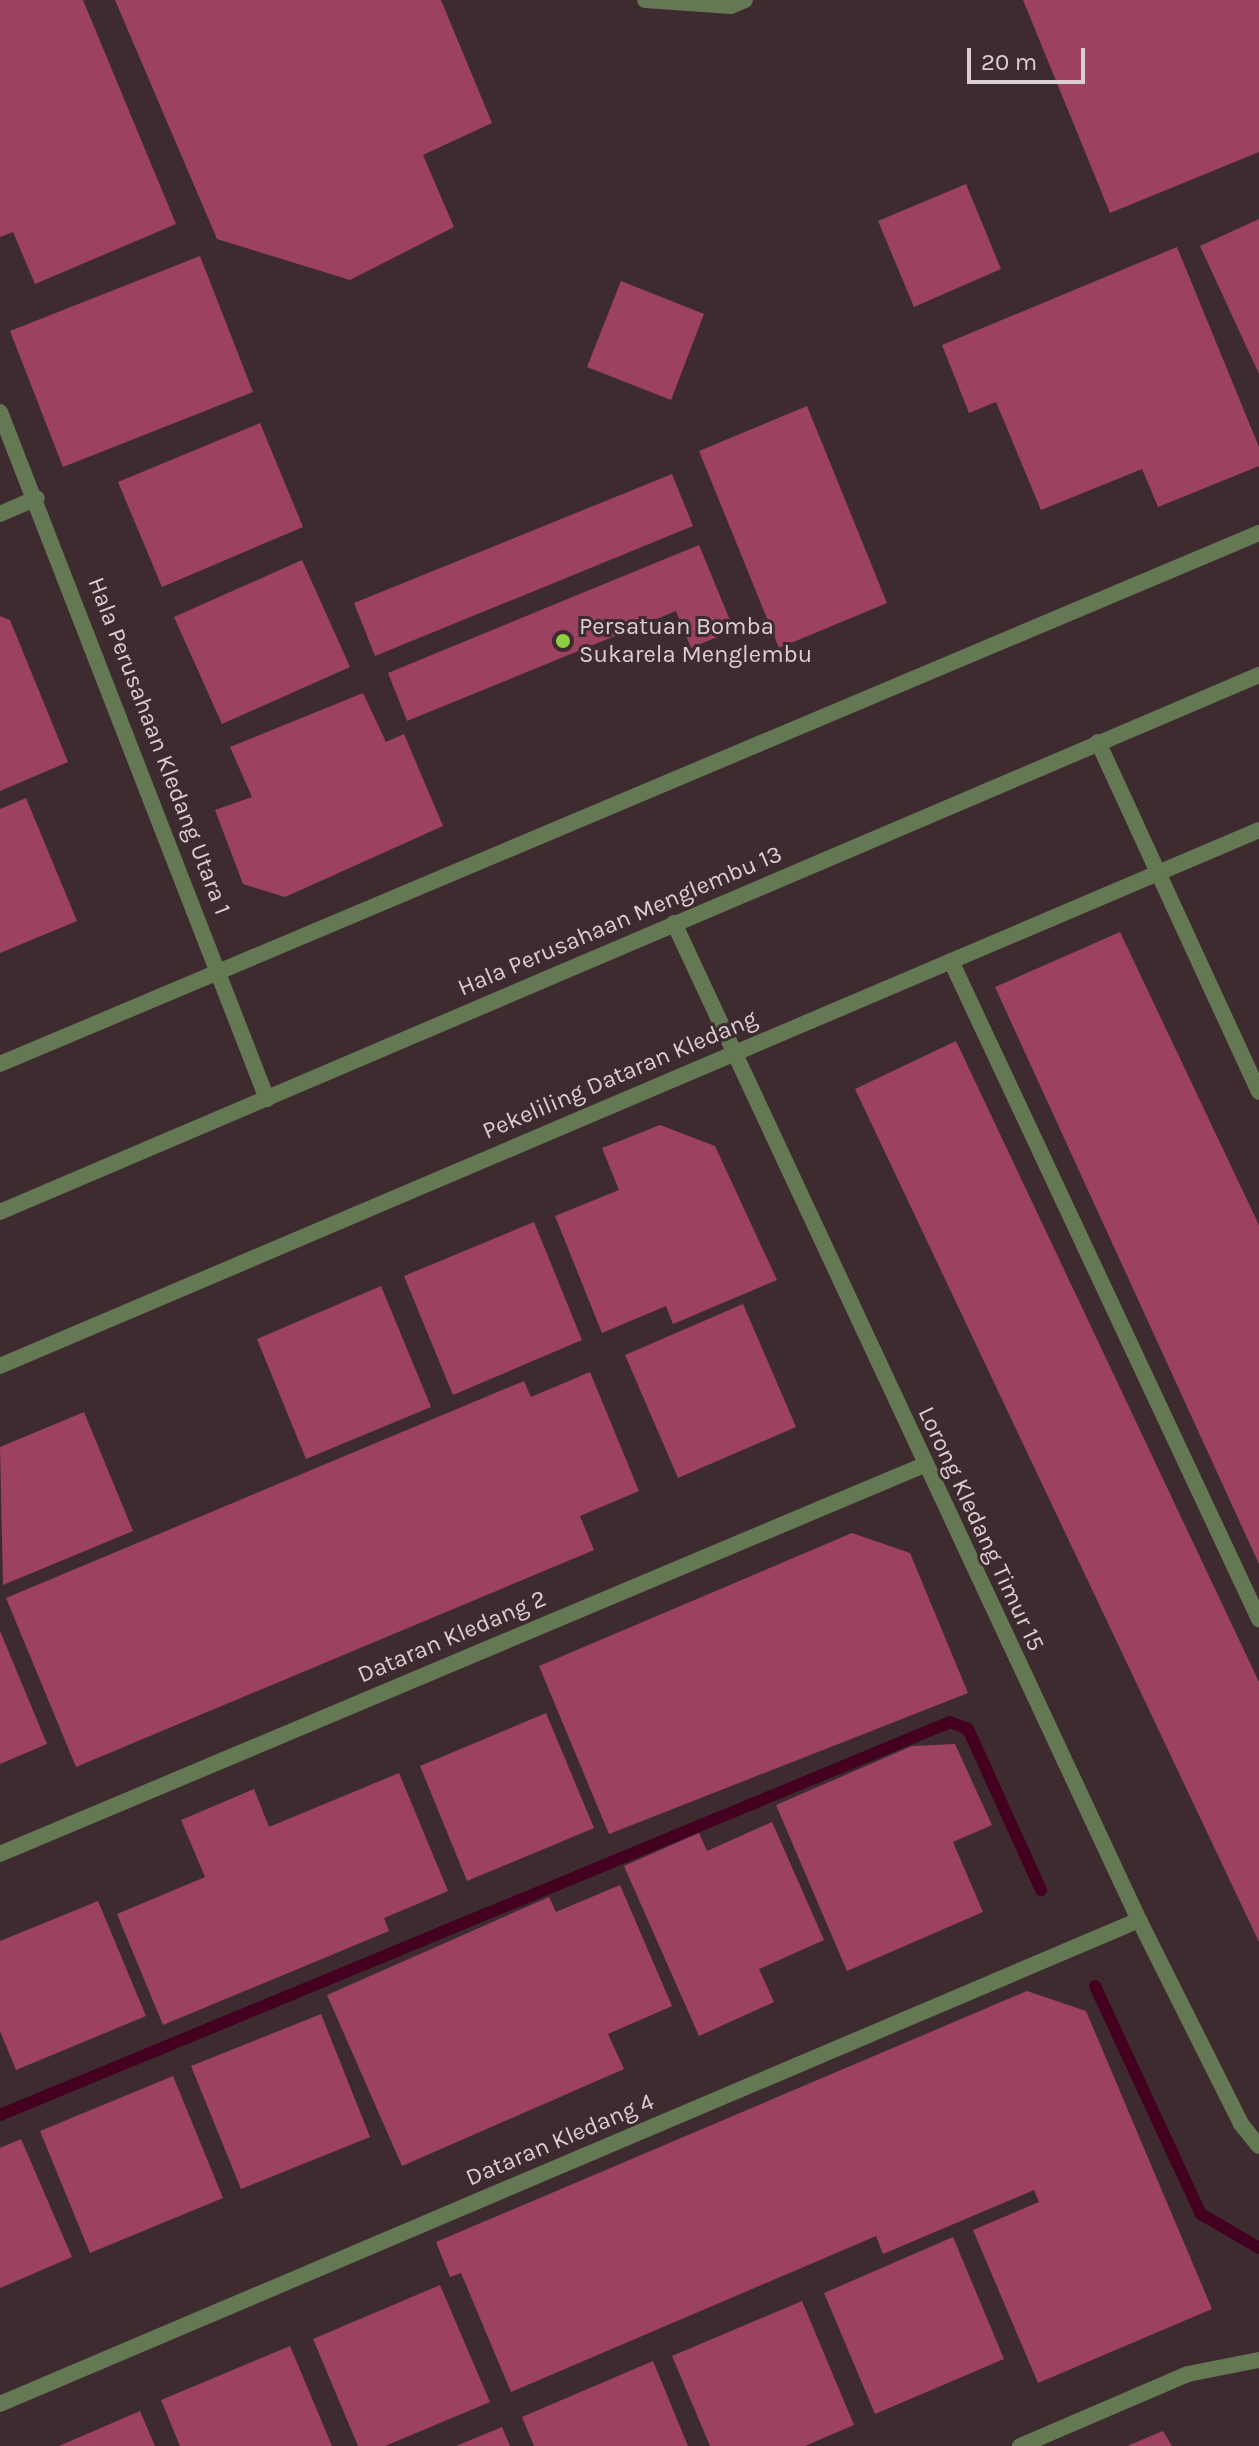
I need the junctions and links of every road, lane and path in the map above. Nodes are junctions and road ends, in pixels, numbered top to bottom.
1 (645, 0) edge
2 (745, 0) edge
3 (0, 412) edge
4 (37, 498) junction
5 (0, 514) edge
6 (1259, 533) edge
7 (1259, 675) edge
8 (1098, 742) junction
9 (1259, 830) edge
10 (1157, 873) junction
11 (674, 923) junction
12 (951, 961) junction
13 (220, 968) junction
14 (734, 1052) junction
15 (0, 1064) edge
16 (1259, 1092) edge
17 (267, 1099) junction
18 (0, 1212) edge
19 (0, 1366) edge
20 (924, 1465) junction
21 (1259, 1619) edge
22 (0, 1854) edge
23 (1139, 1920) junction
24 (1259, 2146) edge
25 (1259, 2360) edge
26 (0, 2404) edge
27 (1020, 2446) edge

1 - 2 street
3 - 4 street, Hala Perusahaan Kledang Utara 1
4 - 5 street
4 - 13 street, Hala Perusahaan Kledang Utara 1
6 - 13 street
7 - 8 street, Hala Perusahaan Menglembu 13
8 - 10 street
8 - 11 street, Hala Perusahaan Menglembu 13
9 - 10 street, Pekeliling Dataran Kledang
10 - 12 street, Pekeliling Dataran Kledang
10 - 16 street
11 - 14 street, Lorong Kledang Timur 15
11 - 17 street, Hala Perusahaan Menglembu 13
12 - 14 street, Pekeliling Dataran Kledang
12 - 21 street
13 - 15 street
13 - 17 street, Hala Perusahaan Kledang Utara 1
14 - 19 street, Pekeliling Dataran Kledang
14 - 20 street, Lorong Kledang Timur 15
17 - 18 street, Hala Perusahaan Menglembu 13
20 - 22 street, Dataran Kledang 2
20 - 23 street, Lorong Kledang Timur 15
23 - 24 street, Lorong Kledang Timur 15
23 - 26 street, Dataran Kledang 4
25 - 27 street

